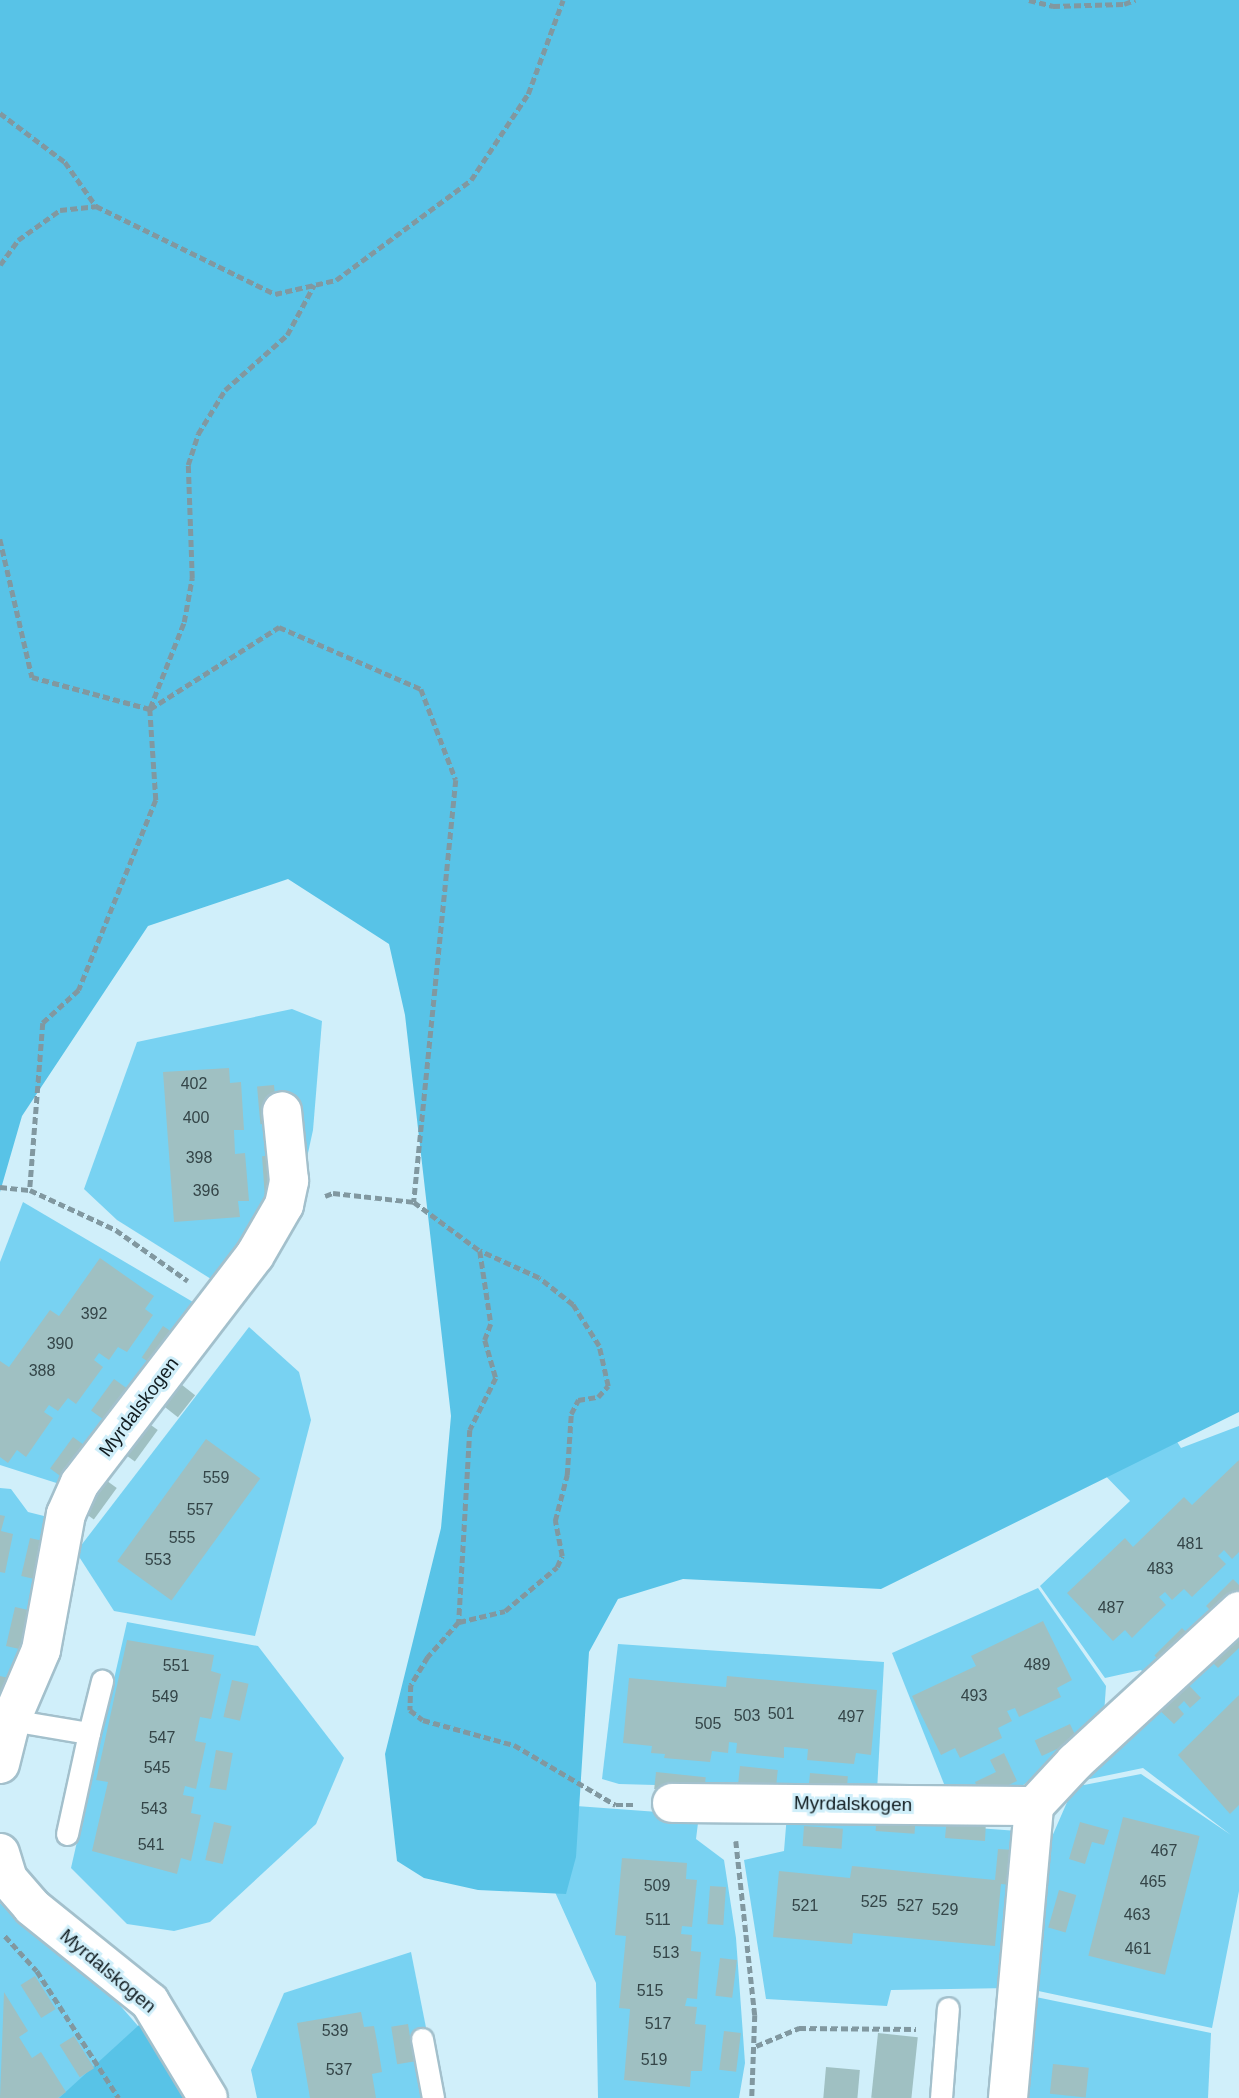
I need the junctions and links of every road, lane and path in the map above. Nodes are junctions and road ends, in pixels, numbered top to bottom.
1 (563, 0) edge
2 (1029, 0) edge
3 (1135, 0) edge
4 (0, 113) edge
5 (96, 206) junction
6 (0, 265) edge
7 (314, 285) junction
8 (0, 539) edge
9 (150, 709) junction
10 (282, 1111) dead end
11 (0, 1187) edge
12 (30, 1190) junction
13 (316, 1199) dead end
14 (414, 1202) junction
15 (480, 1251) junction
16 (216, 1307) junction
17 (1239, 1611) edge
18 (459, 1622) junction
19 (102, 1681) dead end
20 (5, 1719) edge
21 (89, 1733) junction
22 (0, 1764) edge
23 (672, 1803) joint
24 (1034, 1806) junction
25 (736, 1831) dead end
26 (67, 1834) dead end
27 (0, 1853) edge
28 (0, 1928) edge
29 (948, 2007) dead end
30 (946, 2029) junction
31 (422, 2039) dead end
32 (756, 2046) junction
33 (119, 2098) edge
34 (208, 2098) edge
35 (433, 2098) edge
36 (752, 2098) edge
37 (941, 2098) edge
38 (1008, 2098) edge

1 - 7 path
2 - 3 path
4 - 5 path
5 - 6 path
5 - 7 path
7 - 9 path
8 - 9 path
9 - 12 path
9 - 14 path
10 - 16 street, Myrdalskogen
11 - 12 path
12 - 16 path
13 - 14 path
14 - 15 path
15 - 18 path
15 - 18 path
16 - 20 street, Myrdalskogen
17 - 24 street
18 - 23 path
19 - 21 lane
20 - 21 lane
20 - 22 street, Myrdalskogen
21 - 26 lane
23 - 24 street, Myrdalskogen
24 - 38 street
25 - 32 path
27 - 34 street, Myrdalskogen
28 - 33 path
29 - 30 lane
30 - 32 path
30 - 37 lane
31 - 35 lane
32 - 36 path

